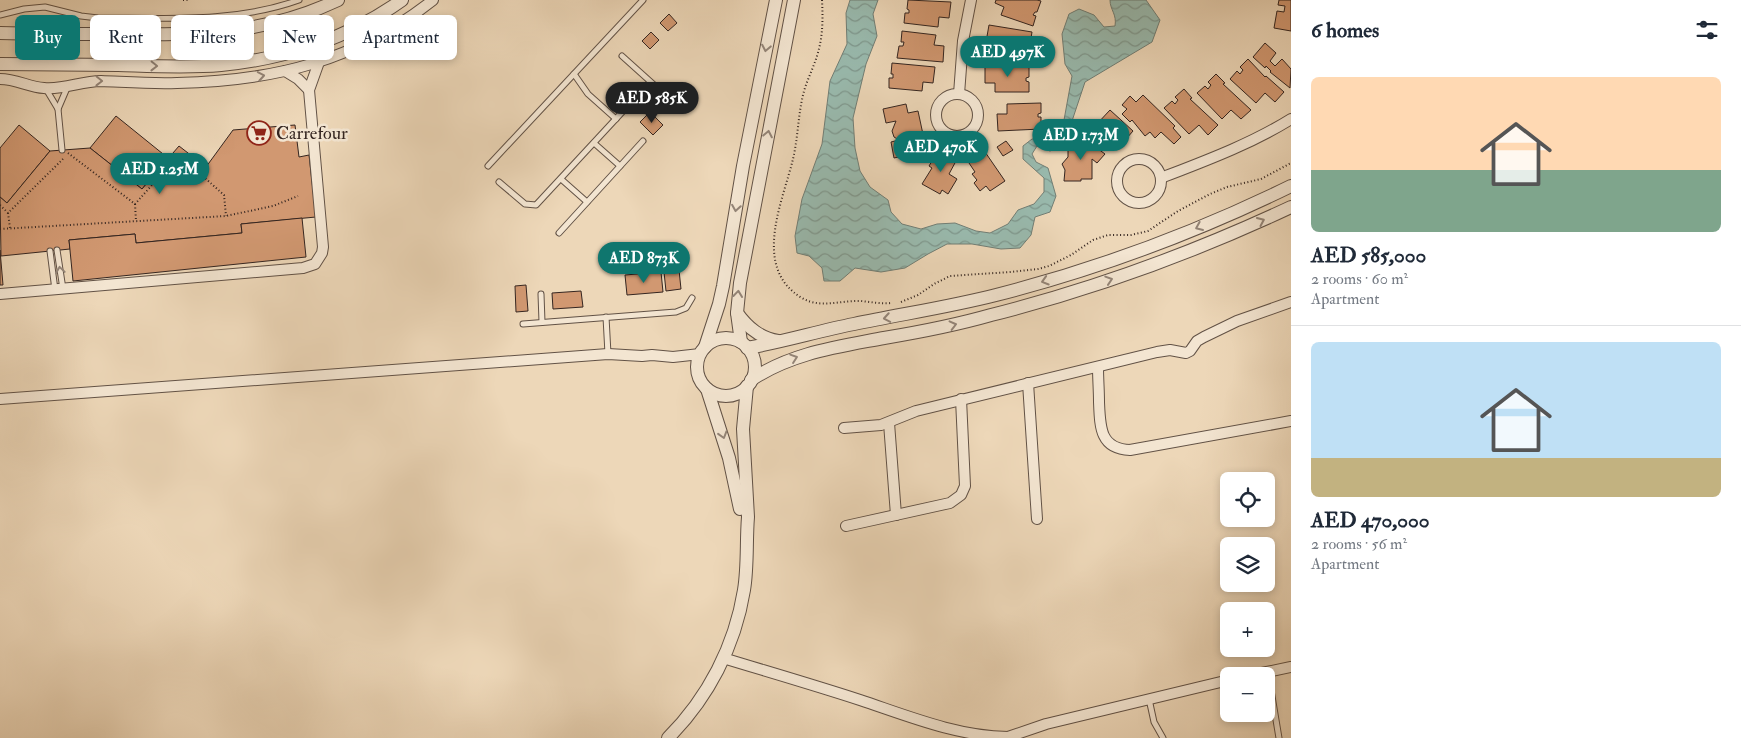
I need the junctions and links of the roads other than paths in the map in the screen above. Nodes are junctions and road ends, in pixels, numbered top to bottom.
1 (299, 0) edge
2 (338, 0) edge
3 (402, 0) edge
4 (433, 0) edge
5 (643, 0) edge
6 (776, 0) edge
7 (794, 0) edge
8 (970, 0) edge
9 (0, 15) edge
10 (377, 15) edge
11 (411, 15) edge
12 (0, 33) edge
13 (344, 33) edge
14 (344, 53) edge
15 (622, 56) dead end
16 (319, 62) junction
17 (0, 64) edge
18 (285, 71) junction
19 (574, 74) junction
20 (0, 79) edge
21 (650, 82) junction
22 (67, 87) junction
23 (46, 89) junction
24 (309, 90) junction
25 (959, 94) junction
26 (58, 109) junction
27 (682, 110) dead end
28 (616, 119) junction
29 (1291, 119) edge
30 (643, 141) dead end
31 (594, 143) junction
32 (62, 150) dead end
33 (488, 166) dead end
34 (620, 166) junction
35 (1161, 178) junction
36 (561, 179) junction
37 (499, 182) dead end
38 (1291, 186) edge
39 (587, 202) junction
40 (1291, 207) edge
41 (559, 233) dead end
42 (57, 250) dead end
43 (50, 251) dead end
44 (59, 289) junction
45 (0, 294) edge
46 (541, 294) dead end
47 (692, 298) dead end
48 (1291, 302) edge
49 (737, 313) junction
50 (606, 317) junction
51 (542, 322) junction
52 (522, 324) dead end
53 (780, 342) junction
54 (744, 345) junction
55 (702, 351) junction
56 (608, 354) junction
57 (1098, 367) junction
58 (749, 383) junction
59 (1028, 384) junction
60 (707, 389) junction
61 (0, 399) edge
62 (961, 400) junction
63 (1291, 421) edge
64 (889, 423) junction
65 (844, 428) dead end
66 (896, 515) junction
67 (1038, 519) dead end
68 (846, 526) dead end
69 (746, 531) junction
70 (724, 658) junction
71 (1291, 667) edge
72 (1275, 670) edge
73 (1220, 682) edge
74 (1149, 699) junction
75 (1275, 710) edge
76 (954, 734) edge
77 (1007, 737) edge
78 (668, 738) edge
79 (1163, 738) edge
80 (1280, 738) edge

1 - 9 lane
2 - 12 street
3 - 10 street
4 - 11 street
5 - 19 lane
6 -> 55 street
49 -> 7 street
8 - 25 street
17 -> 13 street
14 - 16 street
15 - 21 lane
16 - 18 street
16 - 24 street
22 -> 18 street
18 - 24 street
19 - 28 lane
19 - 33 lane
20 - 23 street
21 - 27 lane
21 - 28 lane
22 - 23 street
22 - 26 lane
23 - 26 lane
24 - 44 street
25 - 25 street
26 - 32 lane
28 - 31 lane
29 - 35 street
30 - 34 lane
31 - 34 lane
31 - 36 lane
34 - 39 lane
35 - 35 street
36 - 37 lane
36 - 39 lane
38 -> 53 street
39 - 41 lane
58 -> 40 street
44 -> 42 lane
43 - 44 lane
44 - 45 street
46 - 51 lane
47 - 50 lane
48 - 57 street
49 - 53 street
49 - 54 street
50 - 51 lane
50 - 56 lane
51 - 52 lane
53 - 54 street
54 - 55 street
54 - 58 street
55 - 56 street
55 - 60 street
56 - 61 street
57 - 59 street
57 - 63 street
58 - 60 street
58 - 69 street
59 - 62 street
59 - 67 street
60 -> 69 street
62 - 64 street
62 - 66 street
64 - 65 street
64 - 66 street
66 - 68 street
69 - 70 street
70 - 76 street
70 - 78 street
71 - 72 street
73 - 74 street
74 - 77 street
74 - 79 lane
75 - 80 lane
76 - 77 street

